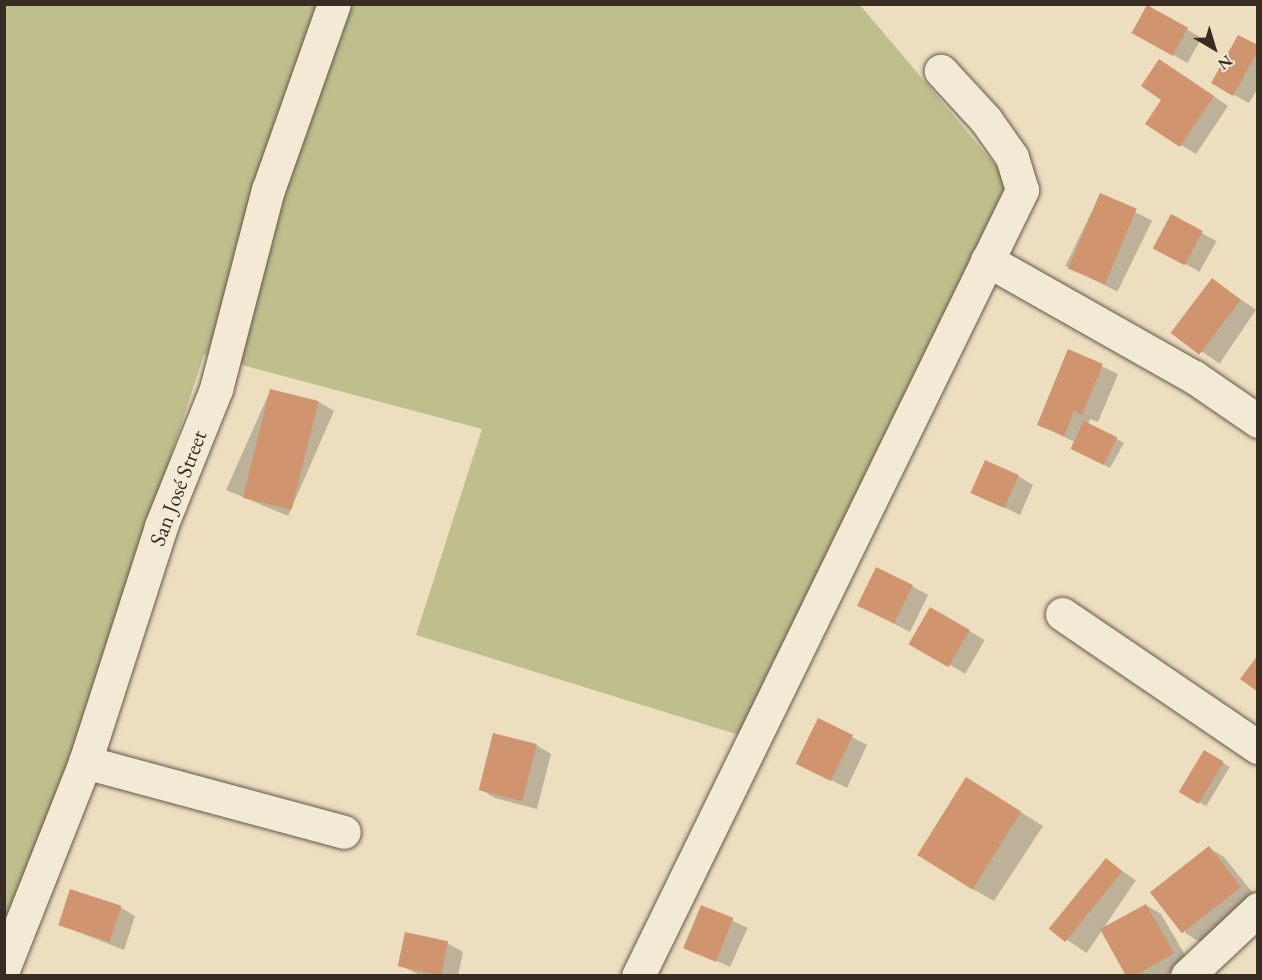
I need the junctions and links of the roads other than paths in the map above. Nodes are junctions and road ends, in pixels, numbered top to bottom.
1 (334, 4) edge
2 (941, 70) dead end
3 (987, 260) junction
4 (1257, 421) edge
5 (1062, 614) dead end
6 (1257, 747) edge
7 (85, 762) junction
8 (344, 832) dead end
9 (1257, 909) edge
10 (4, 967) edge
11 (639, 975) edge
12 (1187, 975) edge

1 - 7 street, San José Street
2 - 3 street
3 - 4 street
3 - 11 street
5 - 6 street
7 - 8 street
7 - 10 street, San José Street
9 - 12 street

